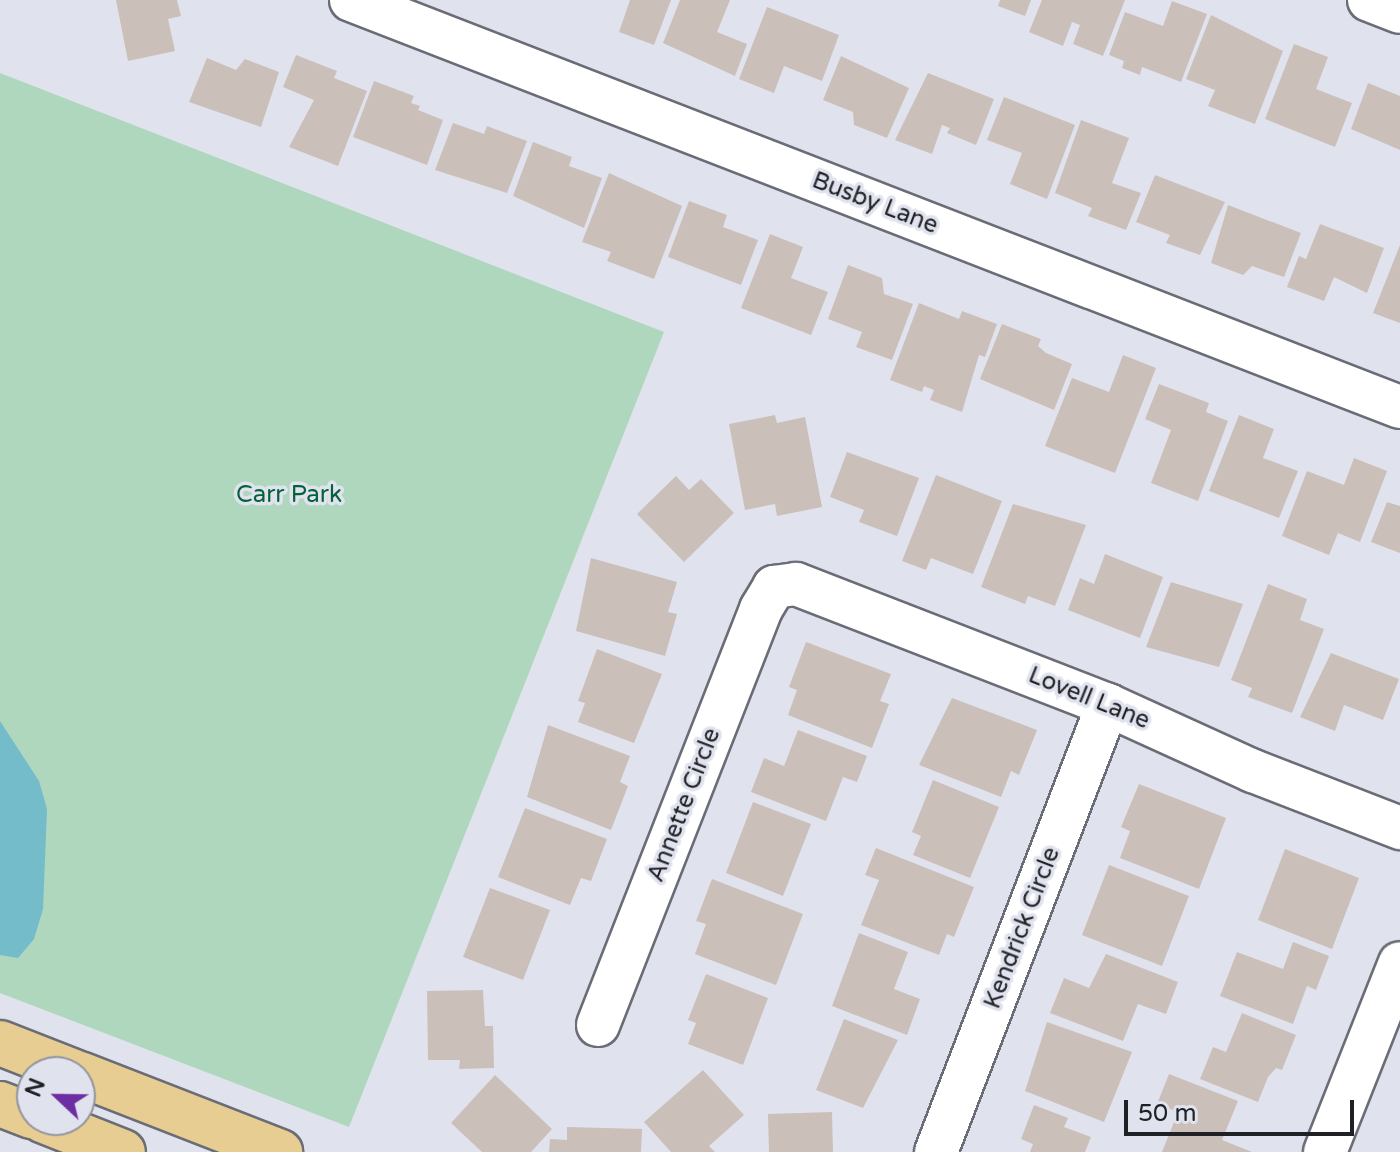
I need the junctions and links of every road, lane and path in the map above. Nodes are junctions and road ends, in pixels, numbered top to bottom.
1 (351, 0) edge
2 (1369, 0) edge
3 (1400, 12) edge
4 (1400, 407) edge
5 (774, 587) joint
6 (1108, 705) junction
7 (1400, 828) edge
8 (1400, 963) edge
9 (598, 1025) dead end
10 (0, 1043) edge
11 (33, 1056) edge
12 (96, 1080) edge
13 (82, 1136) edge
14 (123, 1152) edge
15 (280, 1152) edge
16 (936, 1152) edge
17 (1325, 1152) edge

1 - 4 street, Busby Lane
2 - 3 street
5 - 6 street, Lovell Lane
5 - 9 street, Annette Circle
6 - 7 street, Lovell Lane
6 - 16 street, Kendrick Circle
8 - 17 street
10 - 11 main road
12 - 15 main road
13 - 14 main road

